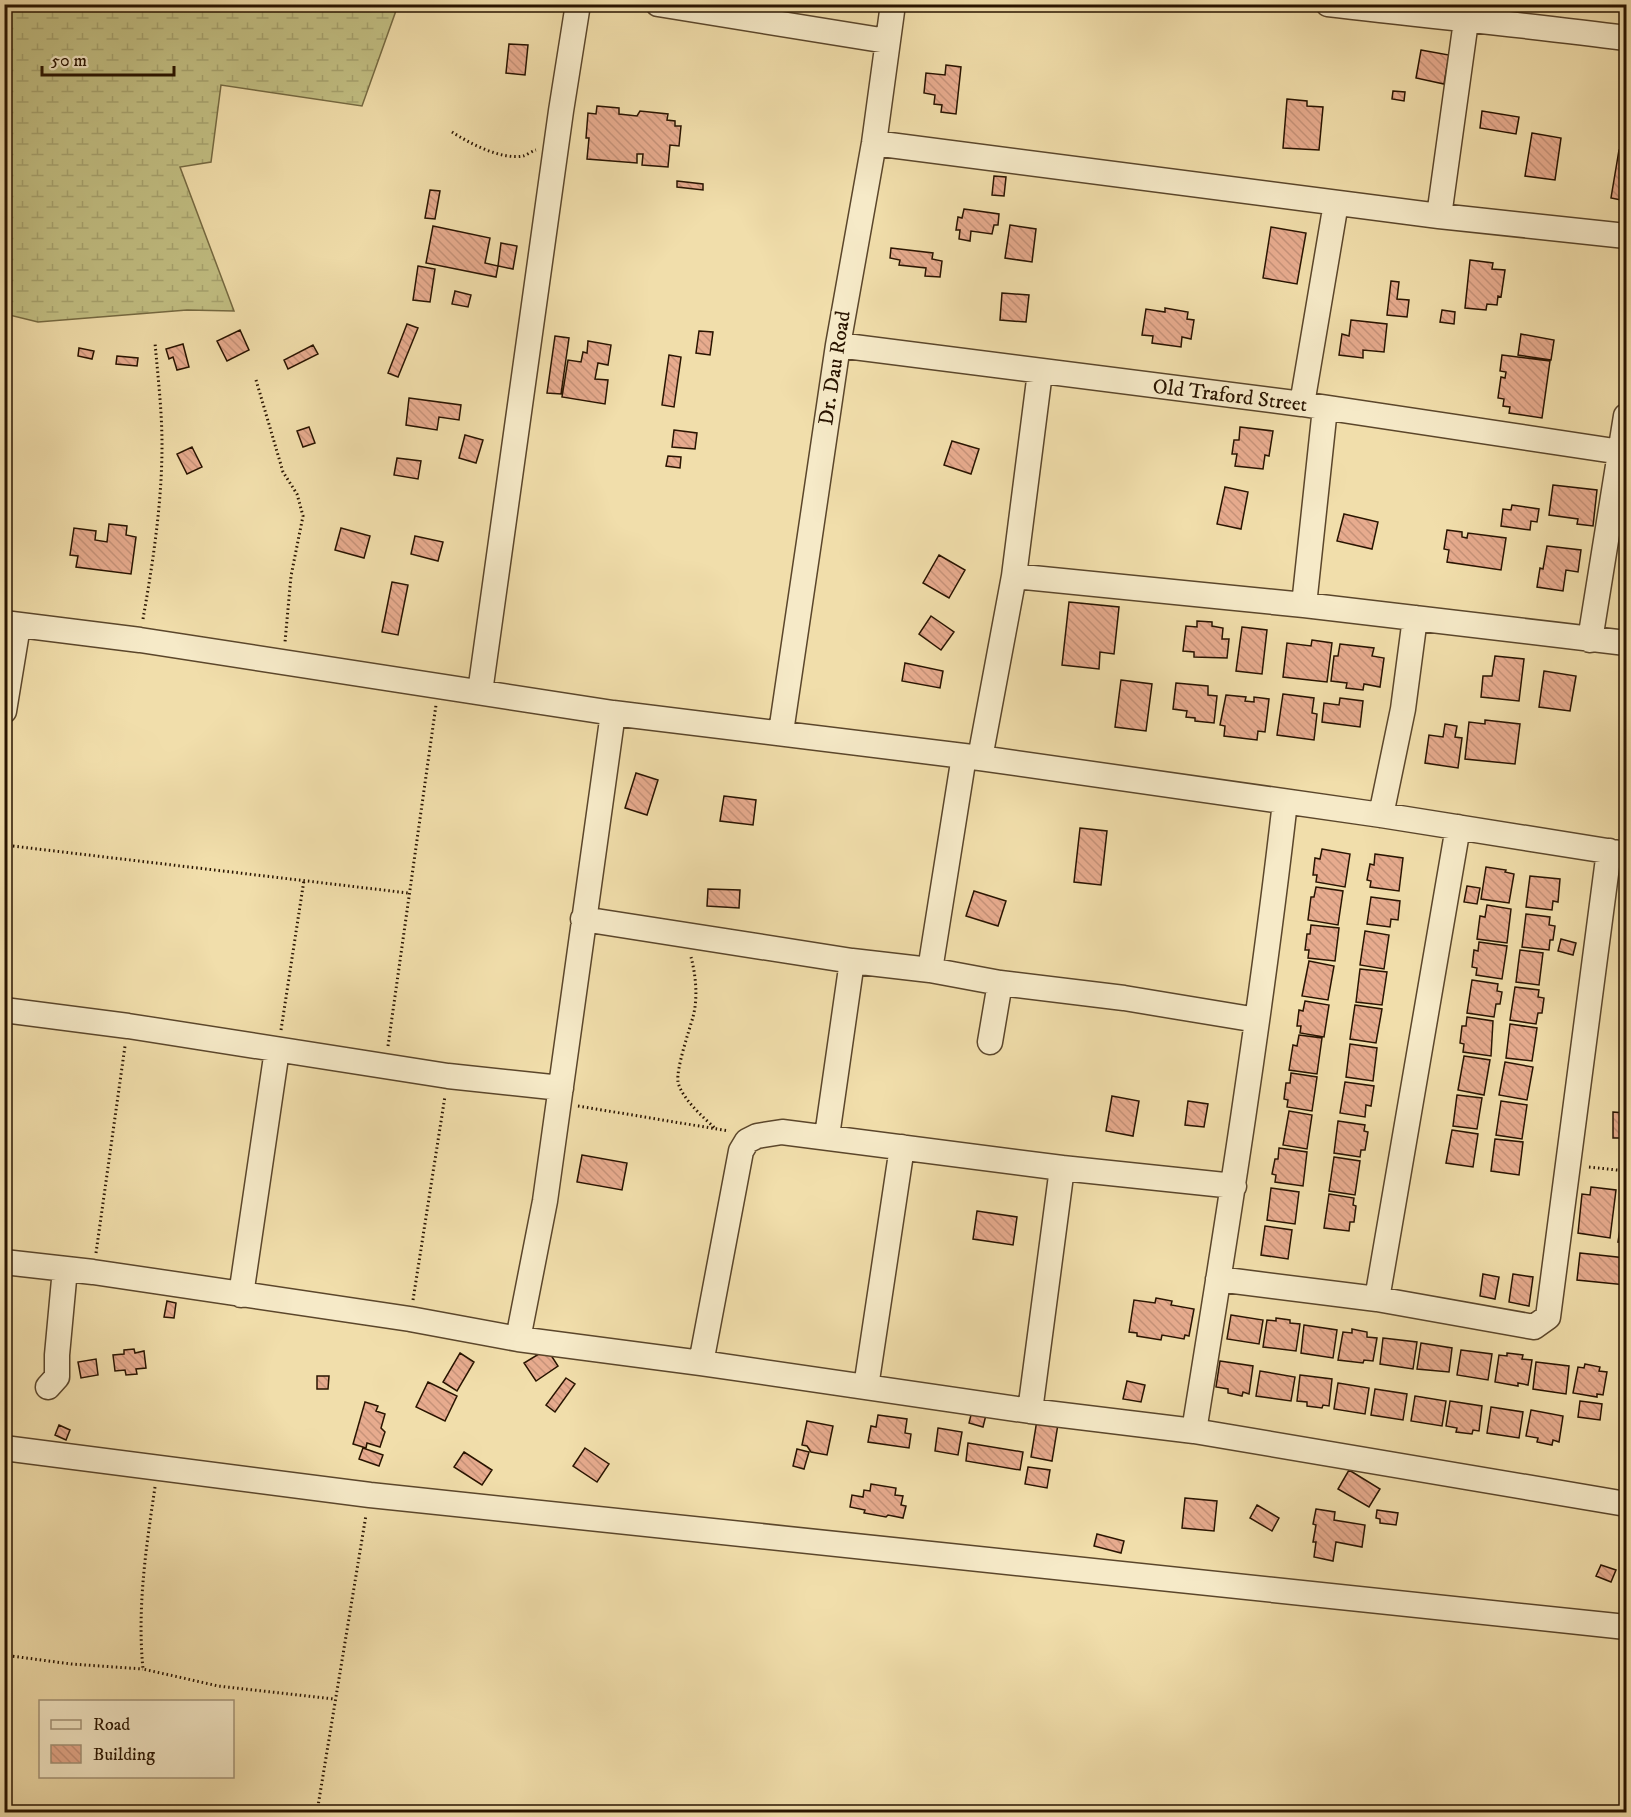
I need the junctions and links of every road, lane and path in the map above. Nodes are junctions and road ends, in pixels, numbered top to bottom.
1 (465, 4) edge
2 (578, 4) edge
3 (658, 4) edge
4 (893, 4) edge
5 (1328, 4) edge
6 (452, 8) dead end
7 (1517, 14) edge
8 (1466, 21) junction
9 (1626, 38) edge
10 (887, 41) junction
11 (452, 132) dead end
12 (557, 141) junction
13 (874, 143) junction
14 (1336, 203) junction
15 (1439, 216) junction
16 (1626, 236) edge
17 (155, 343) dead end
18 (838, 345) junction
19 (1040, 372) junction
20 (256, 380) dead end
21 (1314, 406) junction
22 (1626, 416) edge
23 (1621, 452) junction
24 (1014, 576) junction
25 (1304, 605) junction
26 (1415, 618) junction
27 (11, 625) edge
28 (140, 640) junction
29 (1590, 640) junction
30 (1626, 643) edge
31 (283, 662) junction
32 (439, 685) junction
33 (480, 692) junction
34 (4, 711) edge
35 (613, 713) junction
36 (781, 732) junction
37 (972, 757) junction
38 (1285, 802) junction
39 (1381, 815) junction
40 (1458, 827) junction
41 (4, 845) edge
42 (1618, 853) edge
43 (304, 880) junction
44 (408, 893) junction
45 (583, 919) junction
46 (686, 935) junction
47 (852, 961) junction
48 (930, 970) junction
49 (1000, 982) junction
50 (4, 1010) edge
51 (1257, 1020) junction
52 (128, 1026) junction
53 (990, 1041) dead end
54 (278, 1050) junction
55 (385, 1067) junction
56 (448, 1076) junction
57 (560, 1095) junction
58 (716, 1129) junction
59 (757, 1136) junction
60 (827, 1136) junction
61 (902, 1147) junction
62 (1569, 1164) junction
63 (1062, 1168) junction
64 (1626, 1172) edge
65 (1234, 1186) junction
66 (4, 1262) edge
67 (65, 1269) junction
68 (93, 1272) junction
69 (1218, 1279) junction
70 (241, 1295) junction
71 (1377, 1299) junction
72 (410, 1319) junction
73 (518, 1339) junction
74 (701, 1363) junction
75 (48, 1387) dead end
76 (866, 1387) junction
77 (1030, 1411) junction
78 (1194, 1431) junction
79 (4, 1448) edge
80 (158, 1467) junction
81 (370, 1495) junction
82 (1626, 1504) edge
83 (1626, 1627) edge
84 (4, 1655) edge
85 (143, 1669) junction
86 (334, 1699) junction
87 (317, 1812) edge

1 - 6 path
2 - 12 street
3 - 10 street
4 - 10 street, Dr. Dau Road
5 - 8 street
7 - 8 street
7 - 9 street
8 - 15 street
10 - 13 street, Dr. Dau Road
11 - 12 path
12 - 33 street
13 - 14 street
13 - 18 street, Dr. Dau Road
14 - 15 street
14 - 21 street
15 - 16 street
17 - 28 path
18 - 19 street, Old Traford Street
18 - 36 street, Dr. Dau Road
19 - 21 street, Old Traford Street
19 - 24 street
20 - 31 path
21 - 23 street, Old Traford Street
21 - 25 street
22 - 23 street
23 - 29 street
24 - 25 street
24 - 37 street
25 - 26 street
26 - 29 street
26 - 39 street
27 - 28 street
27 - 34 street
28 - 31 street
29 - 30 street
31 - 32 street
32 - 33 street
32 - 44 path
33 - 35 street
35 - 36 street
35 - 45 street
36 - 37 street
37 - 38 street
37 - 48 street
38 - 39 street
38 - 51 street
39 - 40 street
40 - 42 street
40 - 71 street
41 - 43 path
42 - 62 street
43 - 44 path
43 - 54 path
44 - 55 path
45 - 46 street
45 - 57 street
46 - 47 street
46 - 58 path
47 - 48 street
47 - 60 street
48 - 49 street
49 - 51 street
49 - 53 street
50 - 52 street
51 - 65 street
52 - 54 street
52 - 68 path
54 - 55 street
54 - 70 street
55 - 56 street
56 - 57 street
56 - 72 path
57 - 58 path
57 - 73 street
58 - 59 path
59 - 60 street
59 - 74 street
60 - 61 street
61 - 63 street
61 - 76 street
62 - 64 path
62 - 71 street
63 - 65 street
63 - 77 street
65 - 69 street
66 - 67 street
67 - 68 street
67 - 75 street
68 - 70 street
69 - 71 street
69 - 78 street
70 - 72 street
72 - 73 street
73 - 74 street
74 - 76 street
76 - 77 street
77 - 78 street
78 - 82 street
79 - 80 street
80 - 81 street
80 - 85 path
81 - 83 street
81 - 86 path
84 - 85 path
85 - 86 path
86 - 87 path

